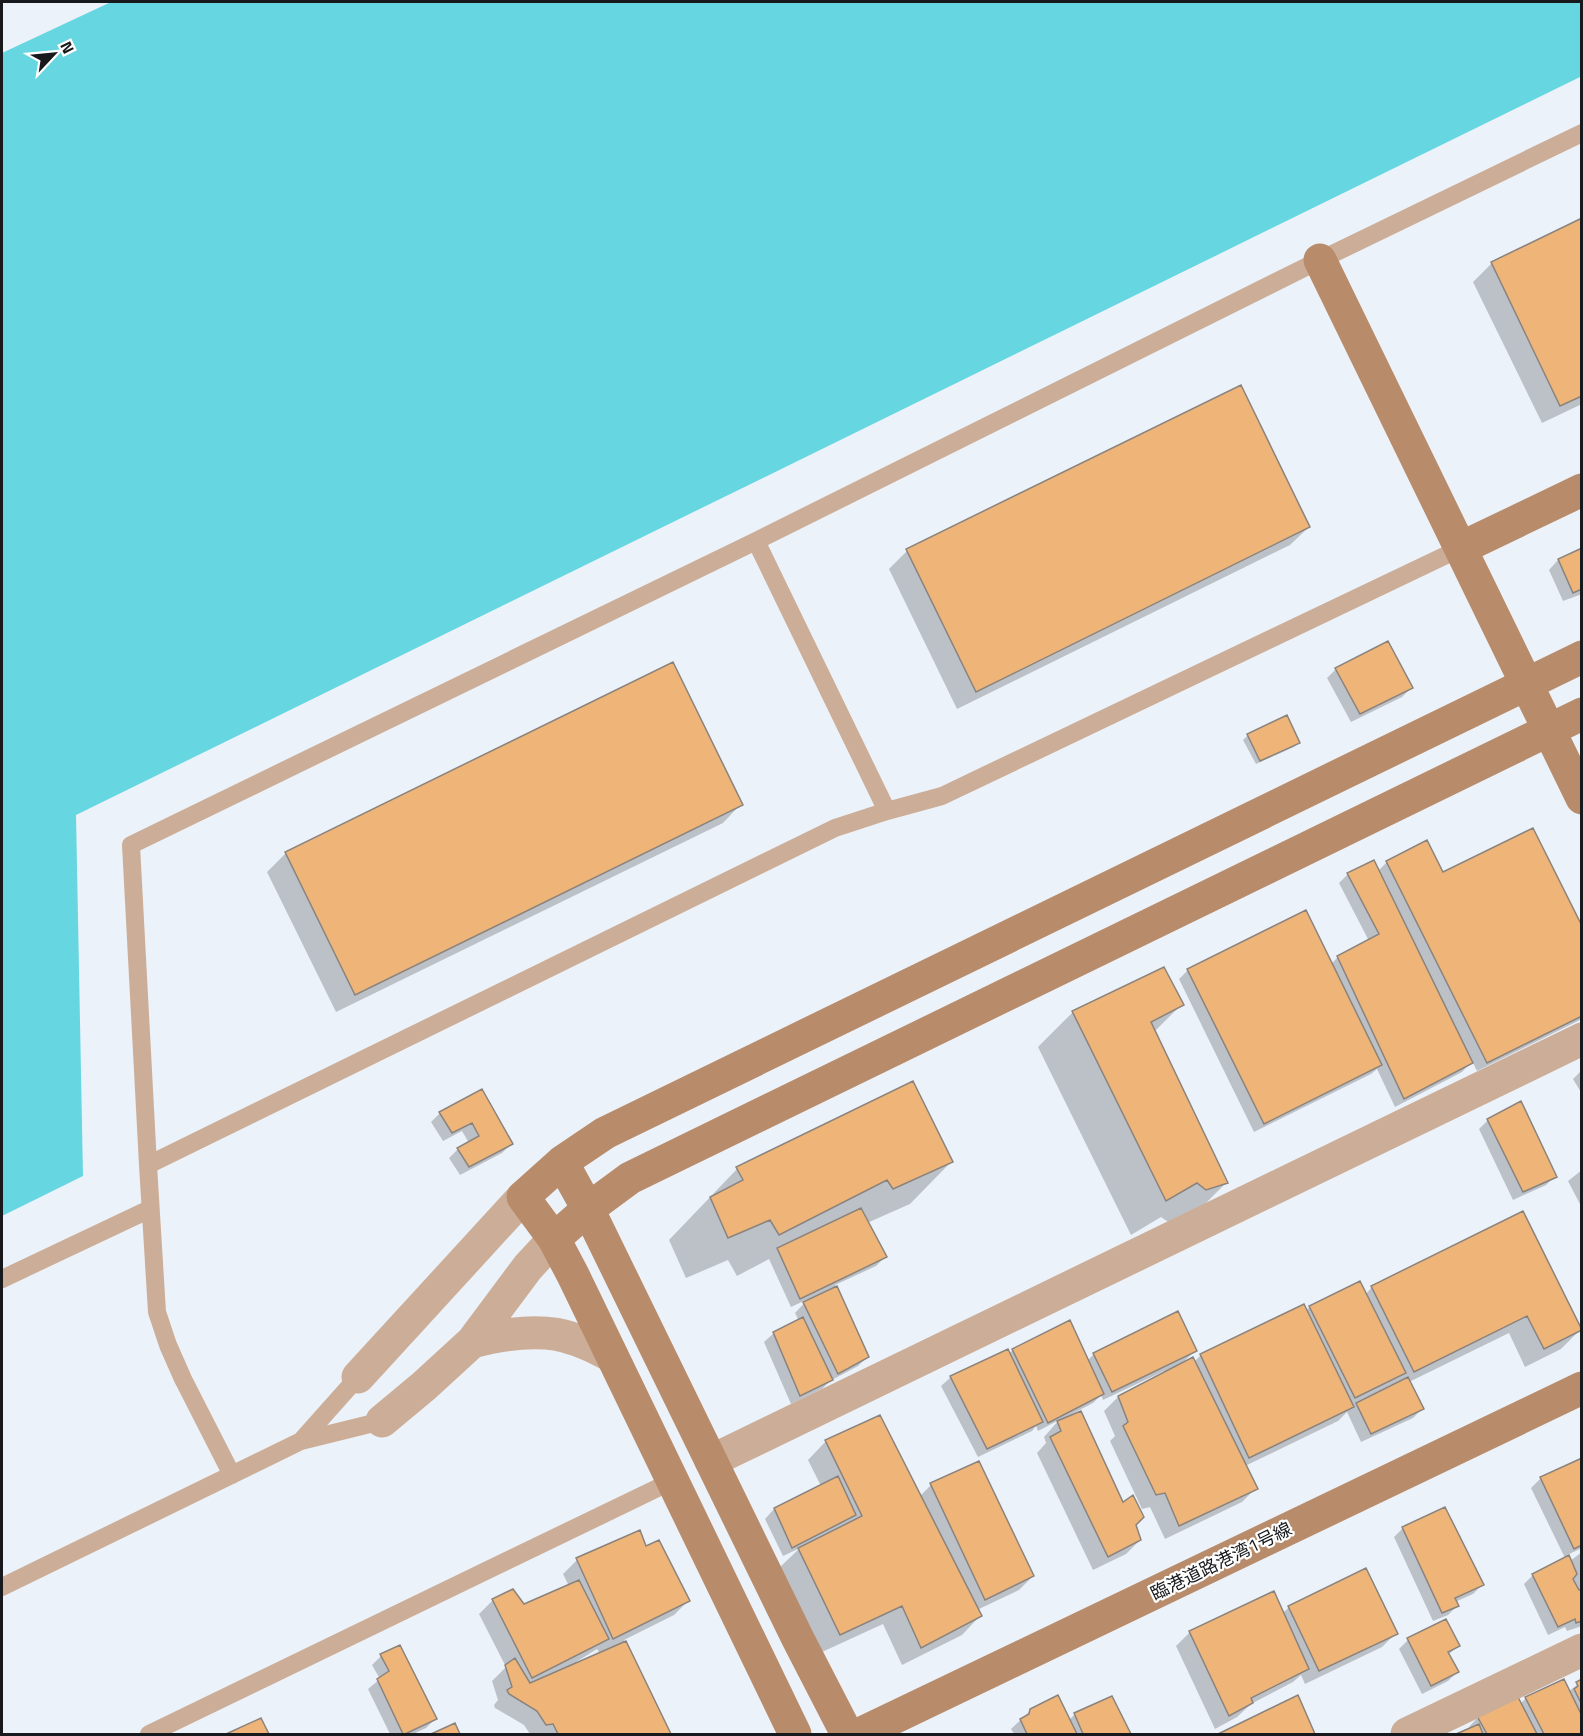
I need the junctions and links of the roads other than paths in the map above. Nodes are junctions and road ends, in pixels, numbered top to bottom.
1 (1581, 133) edge
2 (1320, 260) junction
3 (1581, 490) edge
4 (756, 541) junction
5 (1461, 548) junction
6 (1581, 657) edge
7 (1526, 683) junction
8 (1581, 714) edge
9 (1548, 730) junction
10 (1581, 798) edge
11 (887, 811) junction
12 (1581, 1039) edge
13 (562, 1162) junction
14 (148, 1165) junction
15 (523, 1197) junction
16 (150, 1209) junction
17 (588, 1209) junction
18 (554, 1239) junction
19 (2, 1279) edge
20 (472, 1342) junction
21 (612, 1356) junction
22 (358, 1377) joint
23 (1581, 1388) edge
24 (382, 1421) joint
25 (301, 1441) junction
26 (711, 1461) junction
27 (232, 1475) junction
28 (672, 1480) junction
29 (2, 1587) edge
30 (1581, 1650) edge
31 (149, 1734) edge
32 (795, 1734) edge
33 (847, 1734) edge
34 (860, 1734) edge
35 (1407, 1734) edge

1 - 2 lane
2 - 4 lane
2 - 5 street
3 - 5 street
4 - 11 lane
4 - 14 lane
5 - 7 street
5 - 11 lane
6 - 7 street
7 - 9 street
7 - 13 street
8 - 9 street
9 - 10 street
9 - 17 street
11 - 14 lane
12 - 26 street
13 - 15 street
13 - 17 street
14 - 16 lane
15 - 18 street
15 - 22 street
16 - 19 lane
16 - 27 lane
17 - 18 street
17 - 26 street
18 - 20 street
18 - 21 street
20 - 21 street
20 - 24 street
21 - 28 street
22 - 25 lane
23 - 34 street, 臨港道路港湾1号線
24 - 25 lane
25 - 27 lane
26 - 33 street
27 - 29 lane
28 - 31 lane
28 - 32 street
30 - 35 street

